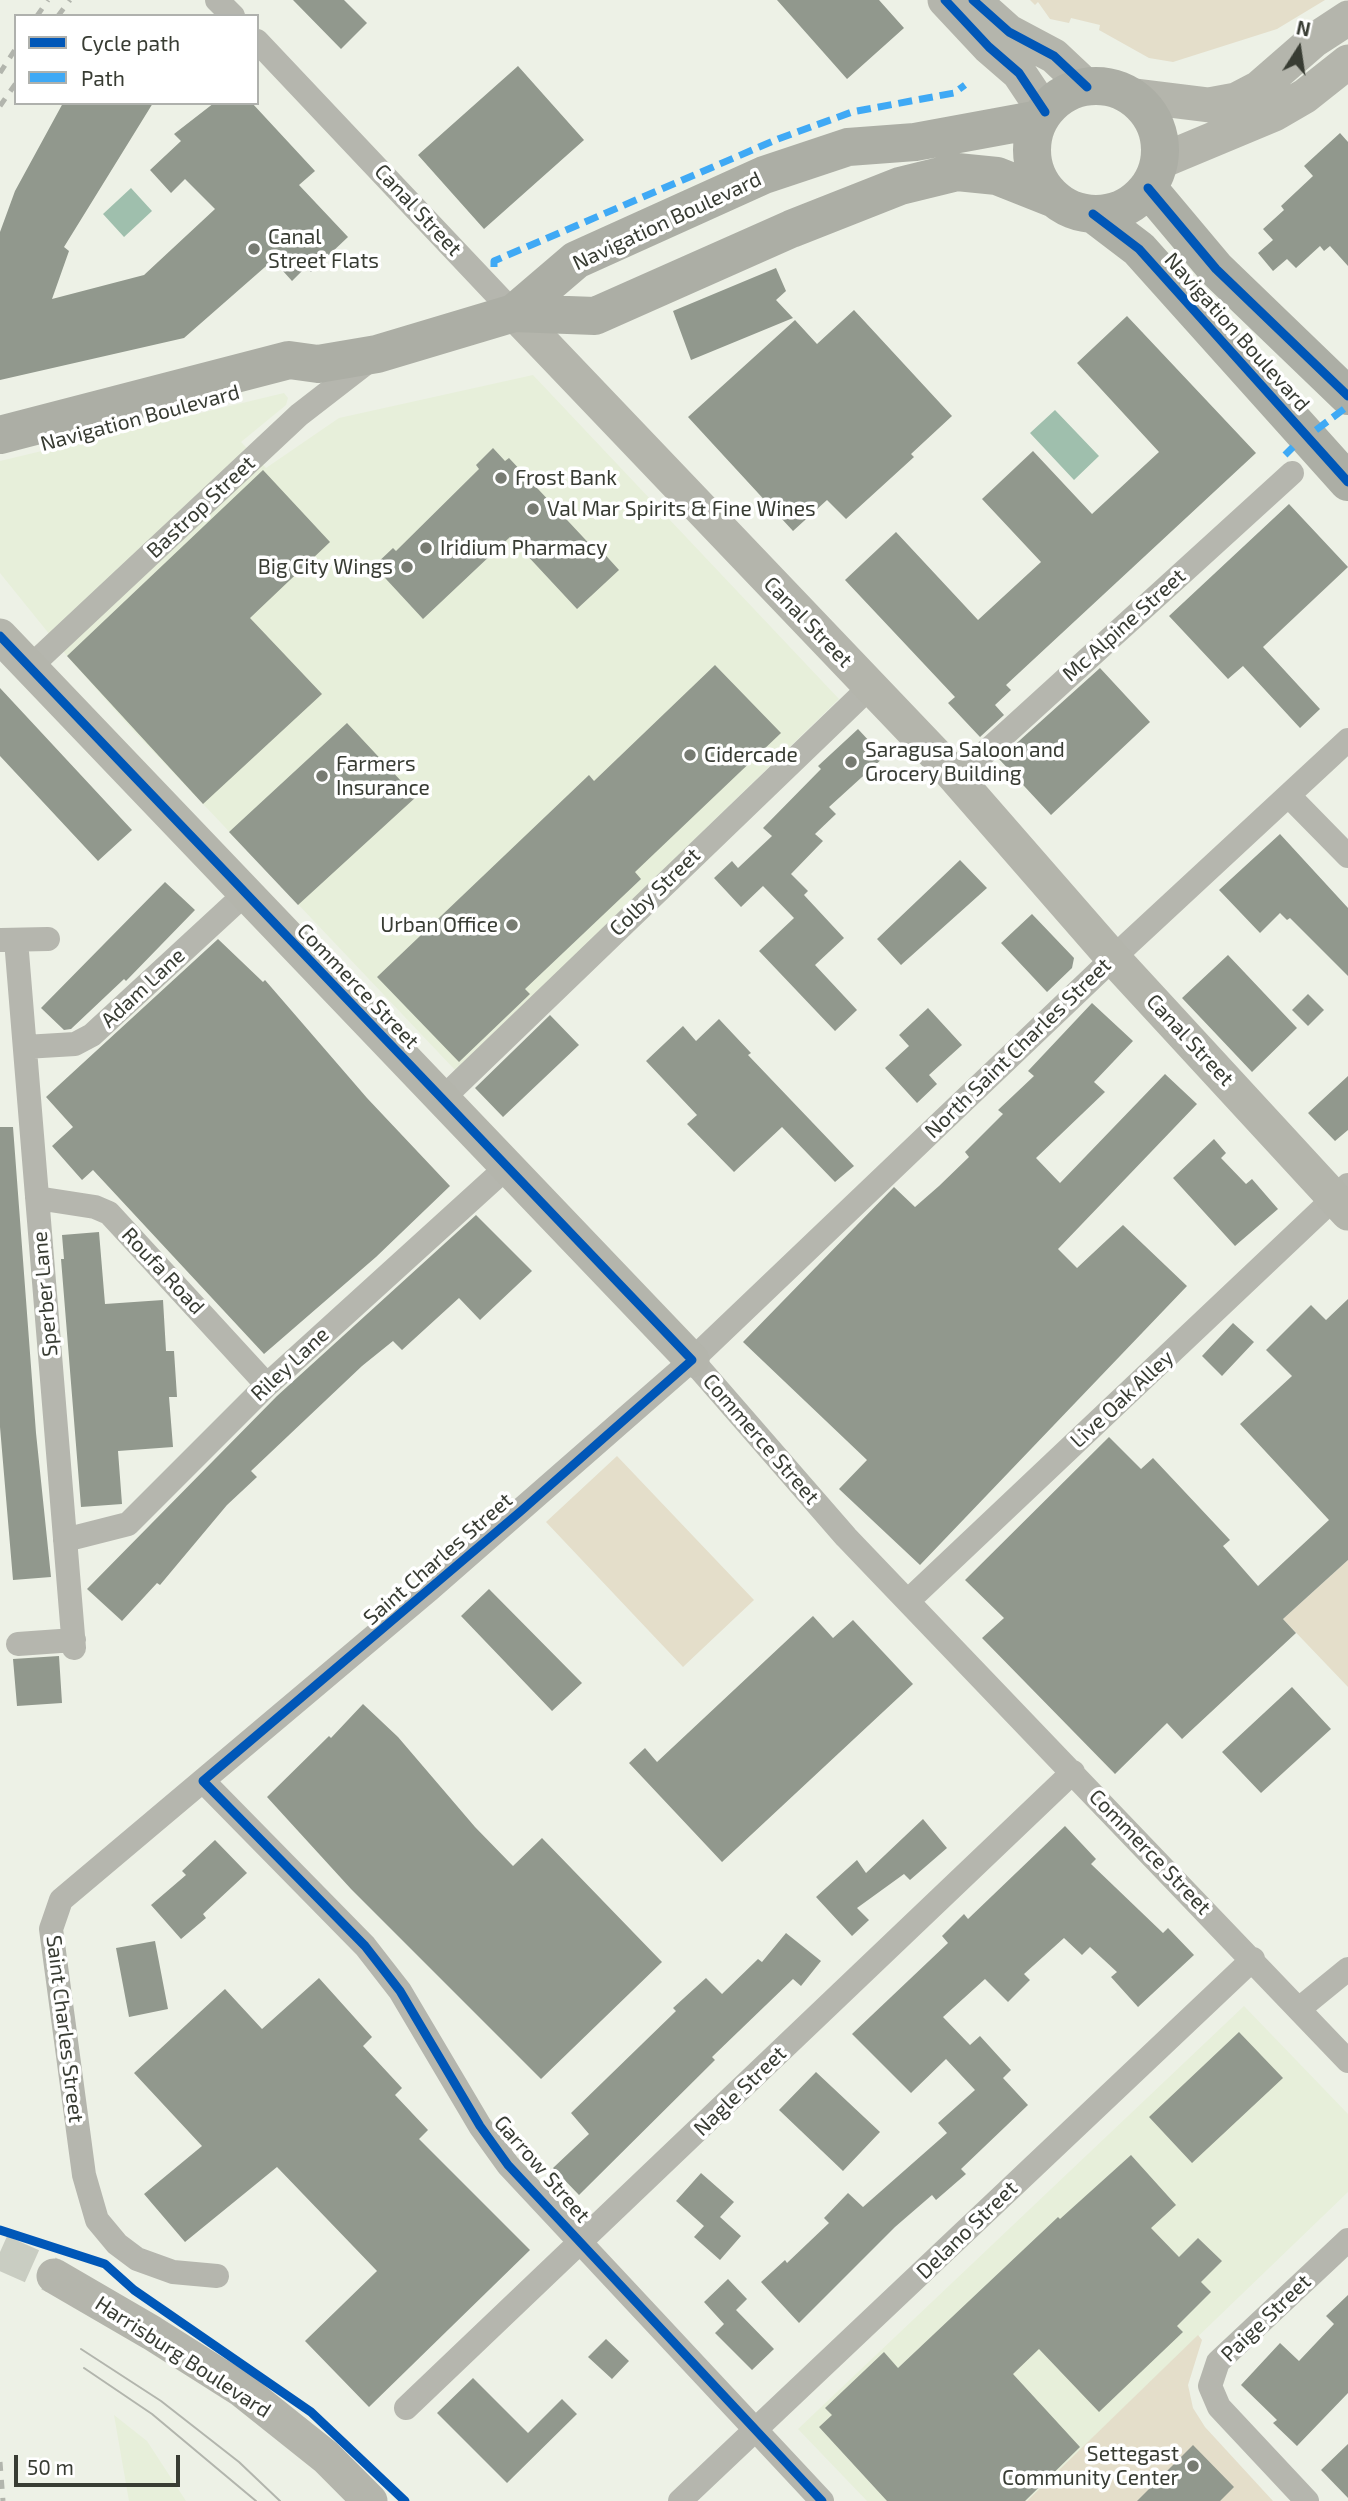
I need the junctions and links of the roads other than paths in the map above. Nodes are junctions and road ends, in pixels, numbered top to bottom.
1 (217, 0) edge
2 (945, 0) edge
3 (974, 0) edge
4 (231, 14) edge
5 (1348, 18) edge
6 (259, 43) edge
7 (1348, 62) edge
8 (1087, 87) junction
9 (1128, 95) junction
10 (1042, 116) junction
11 (764, 174) junction
12 (1153, 175) junction
13 (1055, 198) junction
14 (1093, 214) junction
15 (791, 229) junction
16 (514, 313) junction
17 (377, 354) junction
18 (318, 364) junction
19 (1348, 396) edge
20 (0, 435) edge
21 (0, 456) edge
22 (1292, 472) dead end
23 (1348, 482) edge
24 (0, 636) edge
25 (30, 667) junction
26 (870, 687) junction
27 (1348, 740) edge
28 (957, 778) junction
29 (1289, 796) junction
30 (1348, 856) edge
31 (246, 893) junction
32 (48, 939) dead end
33 (8, 940) edge
34 (1113, 958) junction
35 (25, 1047) junction
36 (442, 1099) junction
37 (507, 1167) junction
38 (37, 1198) junction
39 (1343, 1199) edge
40 (692, 1360) junction
41 (267, 1385) junction
42 (65, 1540) junction
43 (909, 1600) junction
44 (18, 1644) dead end
45 (1073, 1772) junction
46 (203, 1781) junction
47 (1253, 1959) junction
48 (1348, 1969) edge
49 (1298, 2009) junction
50 (1348, 2061) edge
51 (1348, 2240) edge
52 (582, 2241) junction
53 (54, 2276) tunnel mouth
54 (217, 2276) dead end
55 (405, 2408) dead end
56 (756, 2431) junction
57 (370, 2501) edge
58 (680, 2501) edge
59 (822, 2501) edge
60 (1307, 2501) edge

1 - 4 street
2 - 10 street
3 - 8 street
5 - 9 street
6 - 16 street, Canal Street
7 - 12 street
8 - 9 main road
8 - 10 main road
9 - 12 main road
10 - 11 main road, Navigation Boulevard
10 - 13 main road
11 - 15 main road
11 - 16 main road, Navigation Boulevard
12 - 14 main road
12 - 19 main road, Navigation Boulevard
13 - 14 main road
13 - 15 main road, Navigation Boulevard
14 - 23 main road, Navigation Boulevard
15 - 16 main road, Navigation Boulevard
16 - 17 main road, Navigation Boulevard
16 - 26 street, Canal Street
17 - 18 main road, Navigation Boulevard
17 - 25 street, Bastrop Street
18 - 20 main road, Navigation Boulevard
18 - 21 main road, Navigation Boulevard
22 - 28 street, Mc Alpine Street
24 - 25 street, Commerce Street
25 - 31 street, Commerce Street
26 - 28 street, Canal Street
26 - 36 street, Colby Street
27 - 29 street, North Saint Charles Street
28 - 34 street, Canal Street
29 - 30 street
29 - 34 street, North Saint Charles Street
31 - 35 street, Adam Lane
31 - 36 street, Commerce Street
32 - 33 street
33 - 35 street, Sperber Lane
34 - 39 street, Canal Street
34 - 40 street, North Saint Charles Street
35 - 38 street, Sperber Lane
36 - 37 street, Commerce Street
37 - 40 street, Commerce Street
37 - 41 street, Riley Lane
38 - 41 street, Roufa Road
38 - 42 street, Sperber Lane
39 - 43 street, Live Oak Alley
40 - 43 street, Commerce Street
40 - 46 street, Saint Charles Street
41 - 42 street, Riley Lane
42 - 44 street, Sperber Lane
43 - 45 street, Commerce Street
45 - 47 street, Commerce Street
45 - 52 street, Nagle Street
46 - 52 street, Garrow Street
46 - 54 street, Saint Charles Street
47 - 49 street, Commerce Street
47 - 56 street, Delano Street
48 - 49 street
49 - 50 street, Commerce Street
51 - 60 street, Paige Street
52 - 55 street, Nagle Street
52 - 56 street, Garrow Street
53 - 57 street, Harrisburg Boulevard
56 - 58 street, Delano Street
56 - 59 street, Garrow Street

